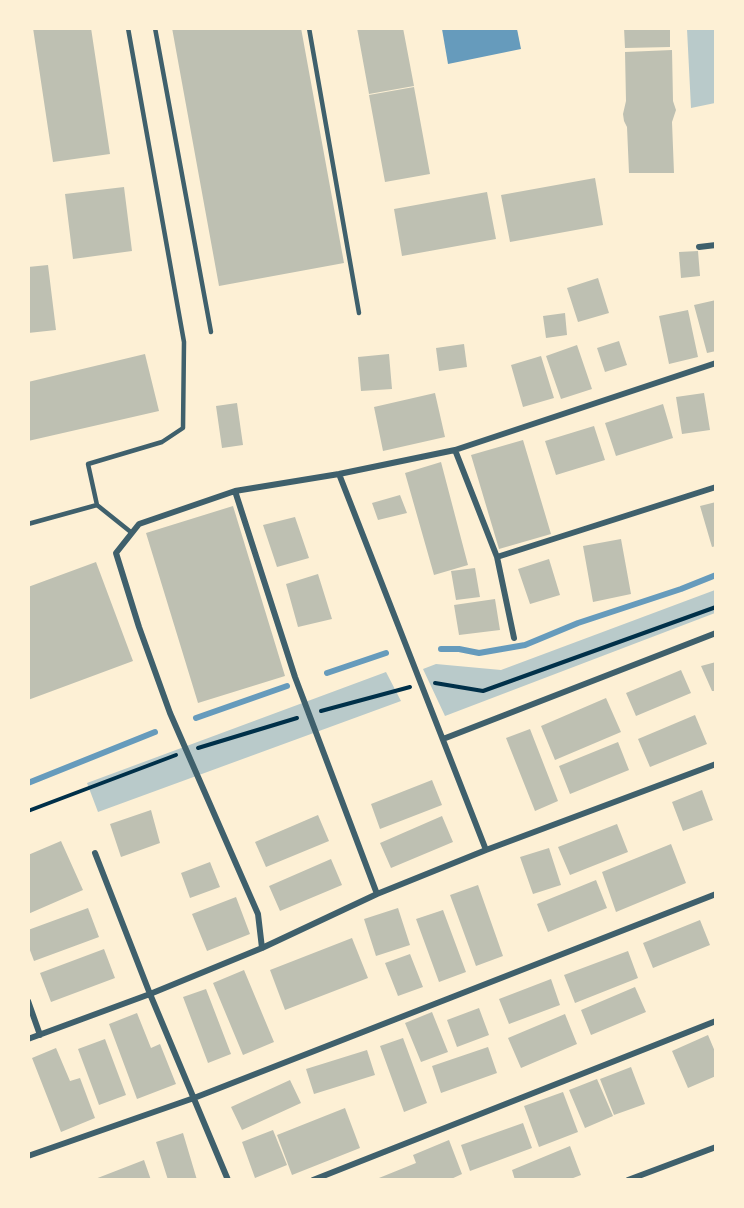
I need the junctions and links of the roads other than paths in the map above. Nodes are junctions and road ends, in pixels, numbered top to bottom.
1 (128, 28) edge
2 (155, 28) edge
3 (309, 28) edge
4 (716, 245) edge
5 (699, 247) dead end
6 (359, 313) dead end
7 (211, 332) dead end
8 (716, 363) edge
9 (455, 450) junction
10 (339, 474) junction
11 (716, 487) edge
12 (235, 491) junction
13 (97, 505) junction
14 (28, 524) edge
15 (132, 533) junction
16 (497, 558) junction
17 (716, 633) edge
18 (514, 638) dead end
19 (443, 739) junction
20 (716, 764) edge
21 (486, 850) junction
22 (95, 853) dead end
23 (377, 894) junction
24 (716, 894) edge
25 (262, 948) junction
26 (150, 994) junction
27 (28, 1001) edge
28 (716, 1021) edge
29 (40, 1035) junction
30 (28, 1039) edge
31 (194, 1098) junction
32 (716, 1147) edge
33 (28, 1156) edge
34 (228, 1179) edge
35 (313, 1179) edge
36 (628, 1179) edge

1 - 13 lane
2 - 7 lane
3 - 6 lane
4 - 5 street
8 - 9 street
9 - 10 street
9 - 16 street
10 - 12 street
10 - 19 street
11 - 16 street
12 - 15 street
12 - 23 street
13 - 14 lane
13 - 15 lane
15 - 25 street
16 - 18 street
17 - 19 street
19 - 21 street
20 - 21 street
21 - 23 street
22 - 26 street
23 - 25 street
24 - 31 street
25 - 26 street
26 - 29 street
26 - 31 street
27 - 29 street
28 - 35 street
29 - 30 street
31 - 33 street
31 - 34 street
32 - 36 street

